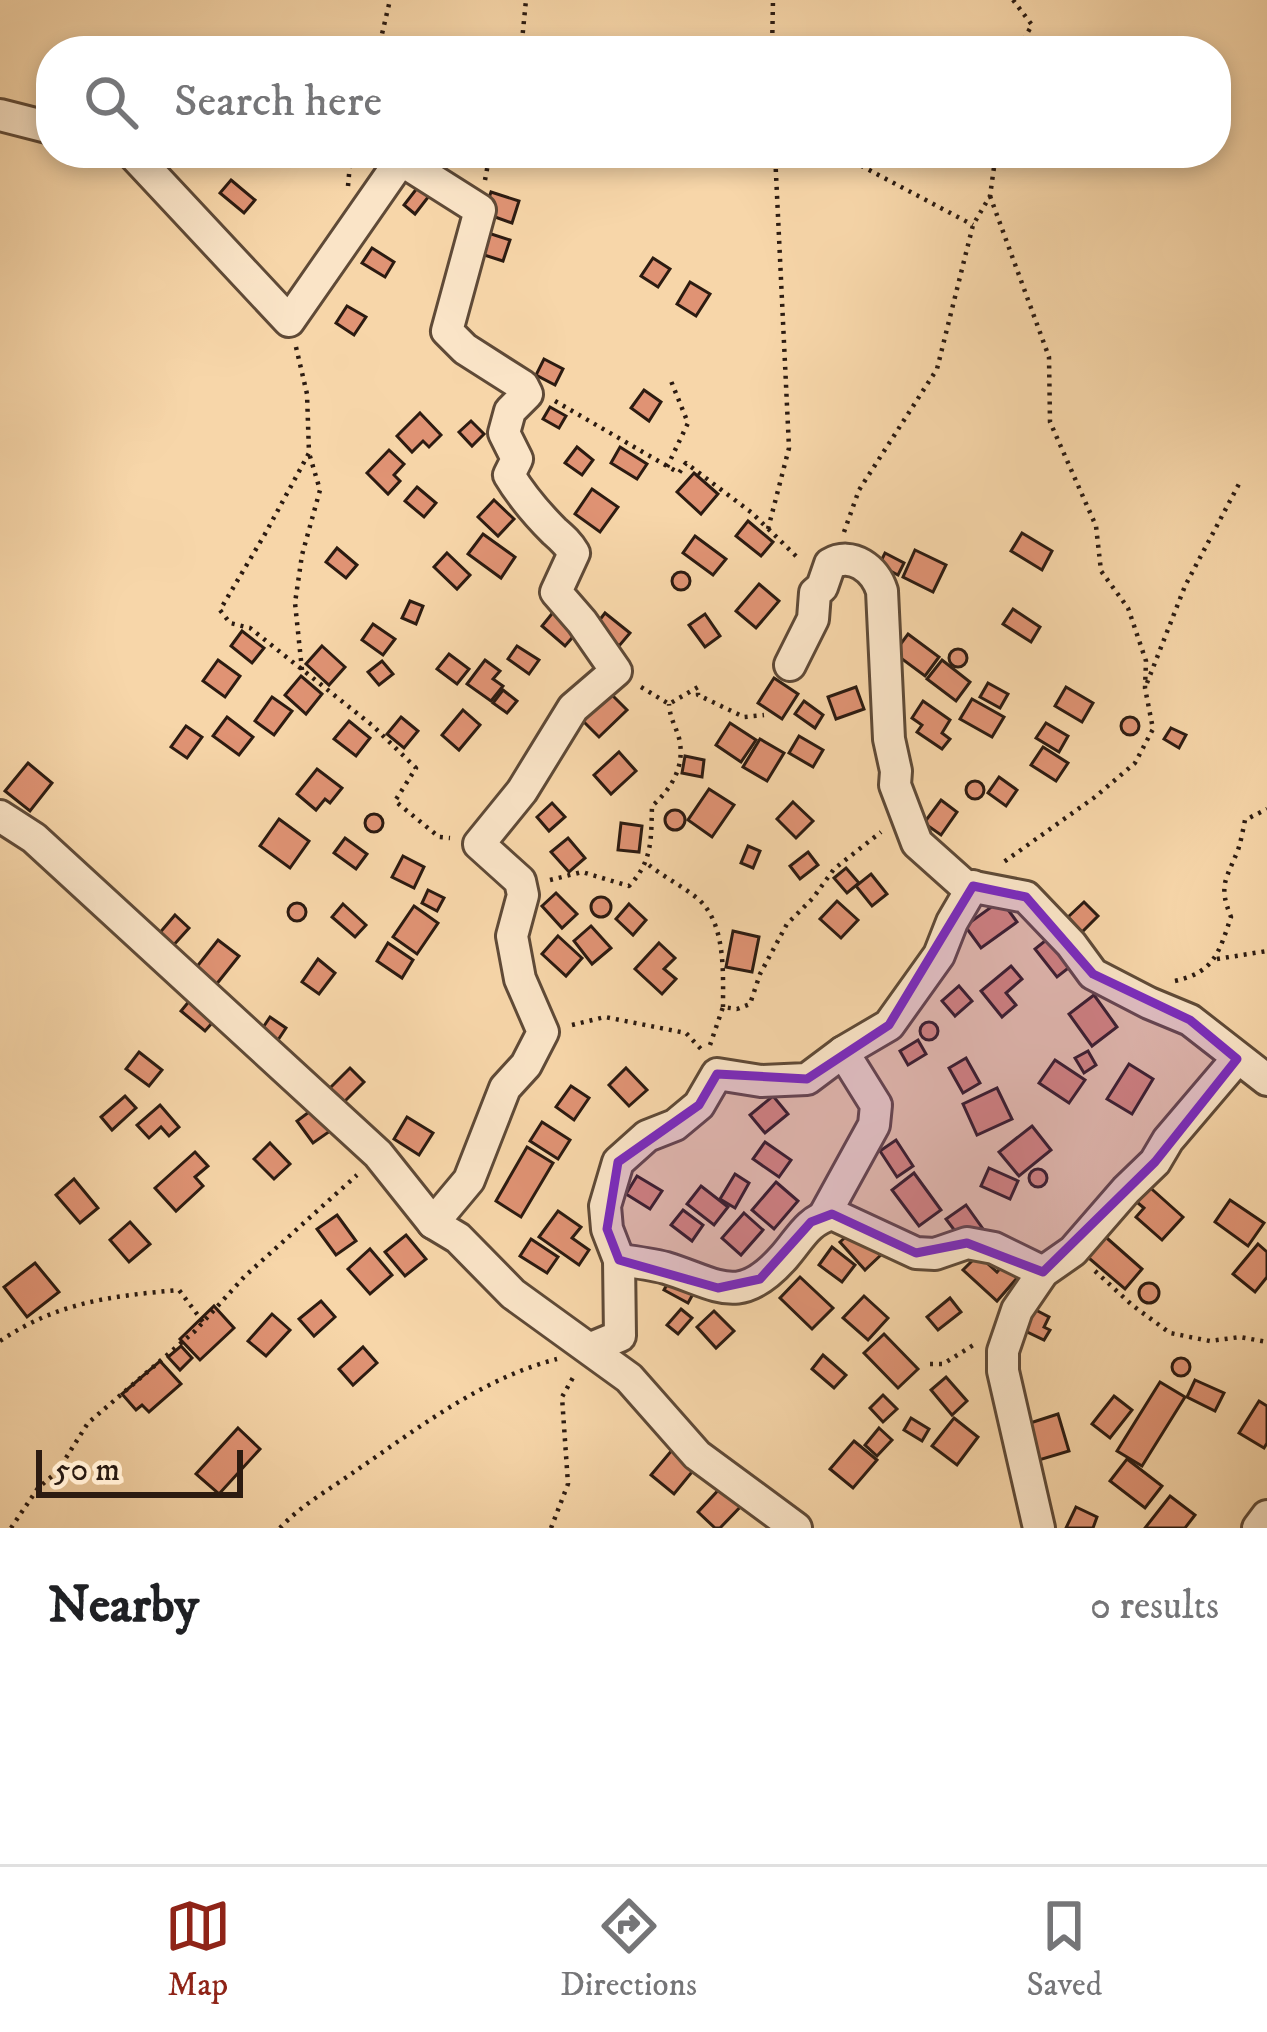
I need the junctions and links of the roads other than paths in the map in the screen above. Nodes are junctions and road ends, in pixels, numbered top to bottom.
1 (0, 115) edge
2 (36, 124) edge
3 (146, 168) edge
4 (394, 168) edge
5 (413, 168) edge
6 (790, 665) dead end
7 (0, 816) edge
8 (0, 836) edge
9 (34, 838) junction
10 (974, 886) junction
11 (843, 1052) junction
12 (1237, 1059) junction
13 (1267, 1080) edge
14 (824, 1216) junction
15 (433, 1222) junction
16 (619, 1259) junction
17 (1043, 1272) junction
18 (591, 1348) junction
19 (1267, 1516) edge
20 (779, 1523) edge
21 (1040, 1528) edge
22 (1258, 1528) edge

1 - 2 street
3 - 4 street
5 - 15 street
6 - 10 street
7 - 9 street
8 - 9 street
9 - 15 street
10 - 11 street
10 - 12 street
11 - 14 street
11 - 16 street
12 - 13 street
12 - 17 street
14 - 16 street
14 - 17 street
15 - 18 street
16 - 18 street
17 - 21 street
18 - 20 street
19 - 22 street

